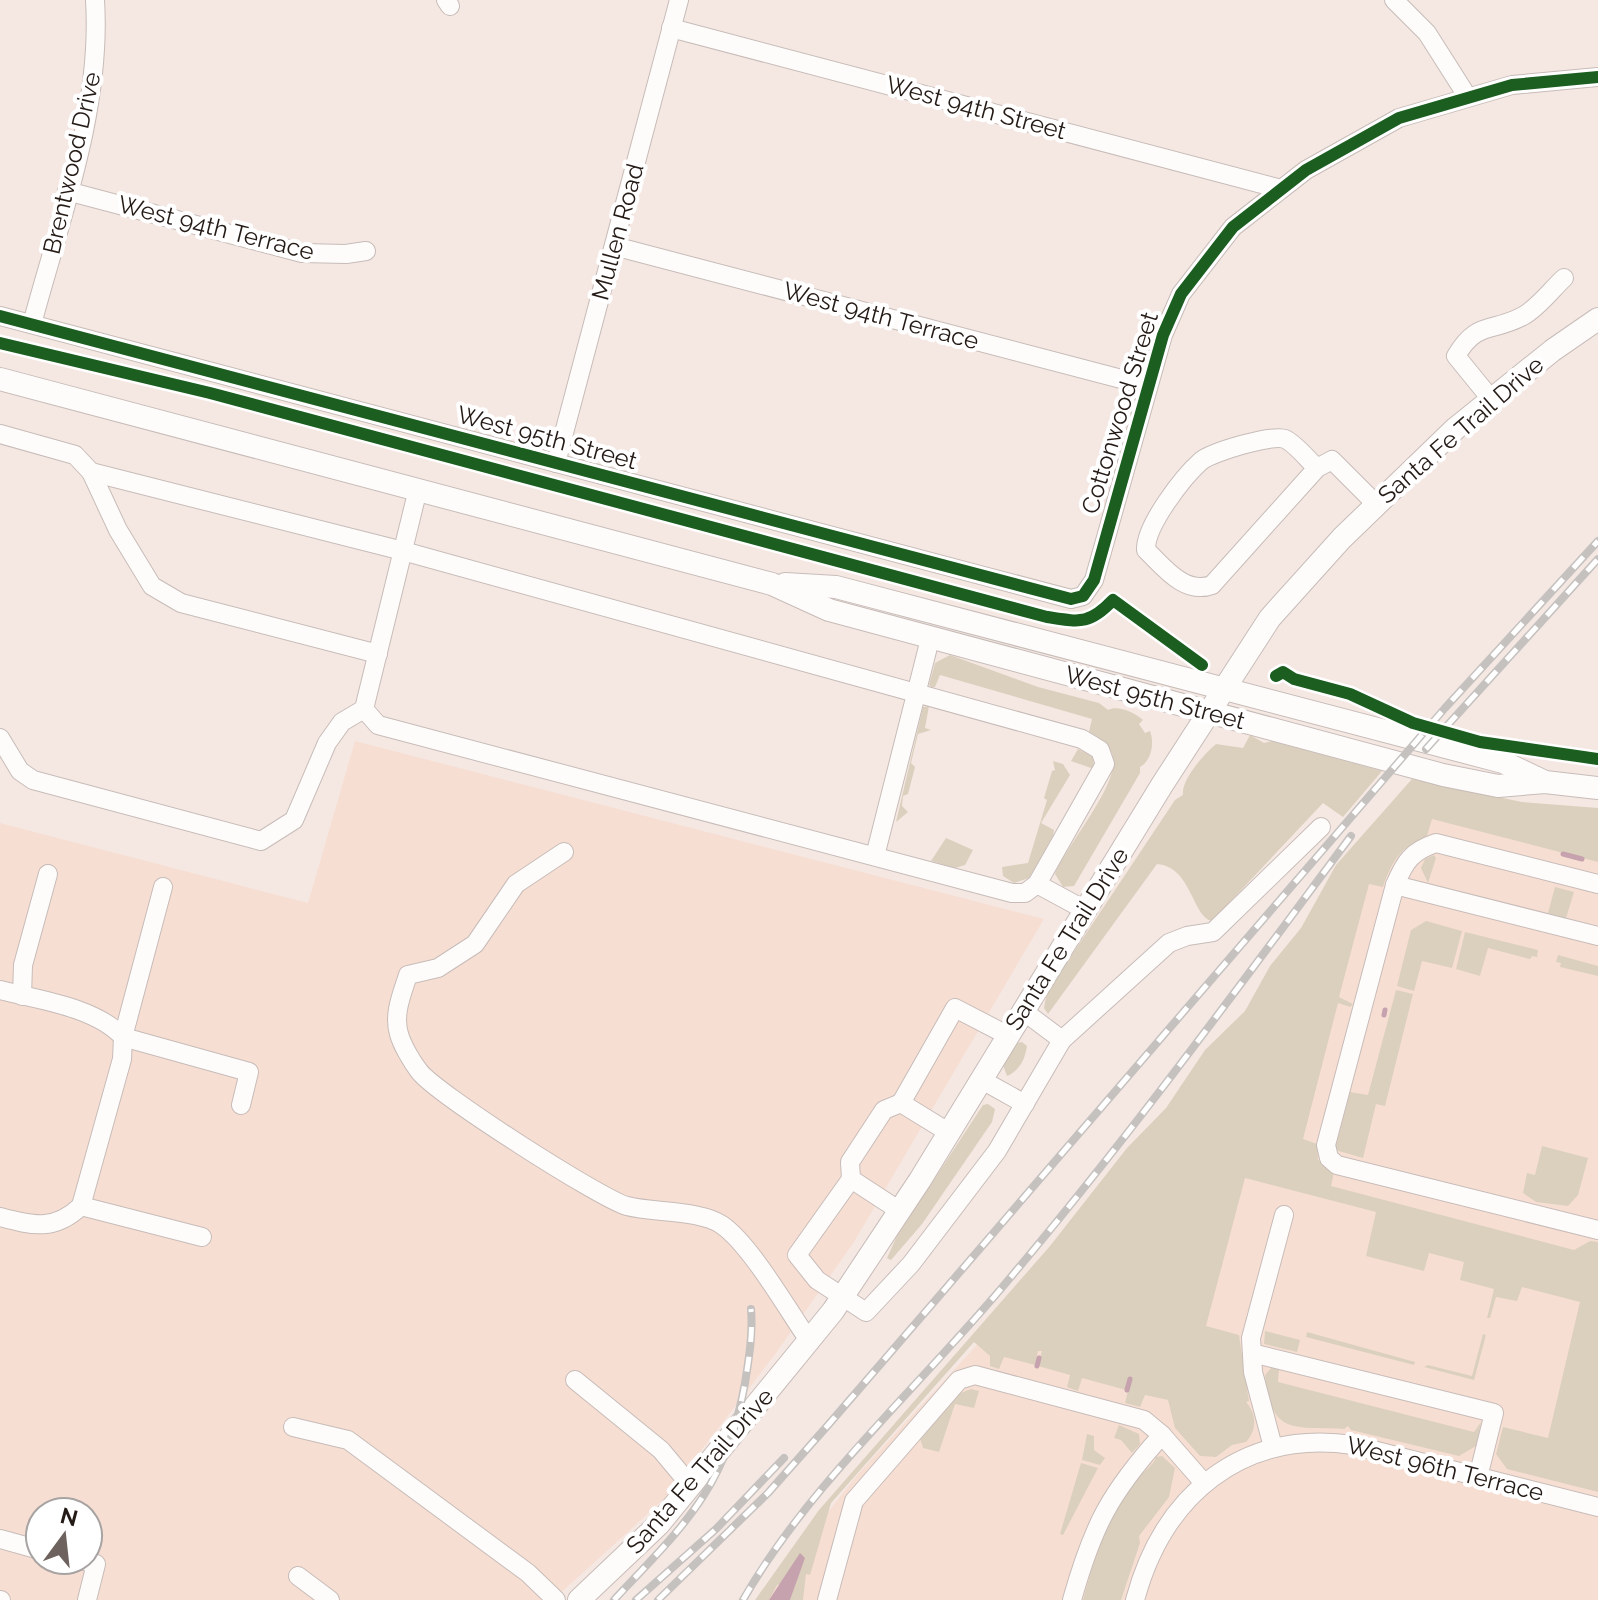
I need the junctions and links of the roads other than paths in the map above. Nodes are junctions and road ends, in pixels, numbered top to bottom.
1 (95, 0) edge
2 (679, 0) edge
3 (1394, 0) edge
4 (671, 28) junction
5 (1598, 77) edge
6 (1467, 96) junction
7 (1281, 189) junction
8 (67, 191) junction
9 (614, 246) junction
10 (366, 251) dead end
11 (1564, 278) dead end
12 (0, 316) edge
13 (1598, 319) edge
14 (32, 324) junction
15 (0, 379) edge
16 (1148, 386) junction
17 (1491, 399) junction
18 (0, 434) edge
19 (556, 463) junction
20 (1317, 468) junction
21 (91, 472) junction
22 (418, 489) junction
23 (1376, 504) junction
24 (403, 551) junction
25 (772, 584) junction
26 (1083, 596) joint
27 (930, 639) junction
28 (378, 654) junction
29 (1226, 689) junction
30 (917, 693) junction
31 (364, 709) junction
32 (1210, 712) junction
33 (0, 738) edge
34 (1545, 782) junction
35 (1598, 788) edge
36 (1321, 827) dead end
37 (564, 852) dead end
38 (875, 856) junction
39 (48, 874) dead end
40 (1037, 884) junction
41 (1598, 884) edge
42 (1395, 885) junction
43 (163, 887) dead end
44 (1085, 910) junction
45 (1598, 936) edge
46 (0, 990) edge
47 (22, 996) junction
48 (1022, 1010) junction
49 (1007, 1035) junction
50 (123, 1037) junction
51 (1062, 1040) junction
52 (980, 1079) junction
53 (901, 1103) junction
54 (1025, 1104) junction
55 (241, 1105) dead end
56 (948, 1132) junction
57 (851, 1179) junction
58 (81, 1206) junction
59 (900, 1211) junction
60 (1284, 1215) dead end
61 (0, 1217) edge
62 (1598, 1230) edge
63 (202, 1237) dead end
64 (844, 1295) junction
65 (810, 1342) junction
66 (1252, 1353) junction
67 (575, 1380) dead end
68 (293, 1427) dead end
69 (1162, 1435) junction
70 (1273, 1447) junction
71 (1478, 1477) junction
72 (1204, 1483) junction
73 (691, 1486) junction
74 (1598, 1507) edge
75 (0, 1539) edge
76 (24, 1546) edge
77 (93, 1576) edge
78 (298, 1576) dead end
79 (87, 1600) edge
80 (330, 1600) edge
81 (556, 1600) edge
82 (579, 1600) edge
83 (827, 1600) edge
84 (1072, 1600) edge
85 (1135, 1600) edge

1 - 8 street, Brentwood Drive
2 - 4 street, Mullen Road
3 - 6 street
4 - 7 street, West 94th Street
4 - 9 street, Mullen Road
5 - 6 street, Cottonwood Street
6 - 7 street, Cottonwood Street
7 - 16 street, Cottonwood Street
8 - 10 street, West 94th Terrace
8 - 14 street, Brentwood Drive
9 - 16 street, West 94th Terrace
9 - 19 street, Mullen Road
11 - 17 street
12 - 14 street, West 95th Street
13 - 17 main road, Santa Fe Trail Drive
14 - 19 street, West 95th Street
15 - 22 main road, West 95th Street
16 - 26 street, Cottonwood Street
17 - 23 main road, Santa Fe Trail Drive
18 - 21 street
19 - 26 street, West 95th Street
20 - 20 street
20 - 23 street
21 - 24 street
21 - 28 street
22 - 24 street
22 - 25 main road, West 95th Street
23 - 29 main road, Santa Fe Trail Drive
24 - 28 street
24 - 30 street
25 - 27 main road, West 95th Street
25 - 29 main road, West 95th Street
27 - 30 street
27 - 32 main road, West 95th Street
28 - 31 street
29 - 32 main road, Santa Fe Trail Drive
29 - 34 main road, West 95th Street
30 - 38 street
30 - 40 street
31 - 33 street
31 - 38 street
32 - 34 main road, West 95th Street
32 - 44 main road, Santa Fe Trail Drive
34 - 35 main road, West 95th Street
36 - 51 street
37 - 65 street
38 - 40 street
39 - 47 street
40 - 44 street
41 - 42 street
42 - 45 street
42 - 62 street
43 - 50 street
44 - 48 main road, Santa Fe Trail Drive
46 - 47 street
47 - 50 street
48 - 49 main road, Santa Fe Trail Drive
48 - 51 street
49 - 52 main road, Santa Fe Trail Drive
49 - 53 street
50 - 55 street
50 - 58 street
51 - 54 street
52 - 54 street
52 - 56 main road, Santa Fe Trail Drive
53 - 56 street
53 - 57 street
54 - 64 street
56 - 59 main road, Santa Fe Trail Drive
57 - 59 street
57 - 64 street
58 - 61 street
58 - 63 street
59 - 64 main road, Santa Fe Trail Drive
60 - 66 street
64 - 65 main road, Santa Fe Trail Drive
65 - 73 main road, Santa Fe Trail Drive
66 - 70 street
66 - 71 street
67 - 73 street
68 - 81 street
69 - 72 street
69 - 83 street
69 - 84 street
70 - 71 street, West 96th Terrace
70 - 72 street, West 96th Terrace
71 - 74 street, West 96th Terrace
72 - 85 street, West 96th Terrace
73 - 82 main road, Santa Fe Trail Drive
75 - 76 street
77 - 79 street
78 - 80 street

